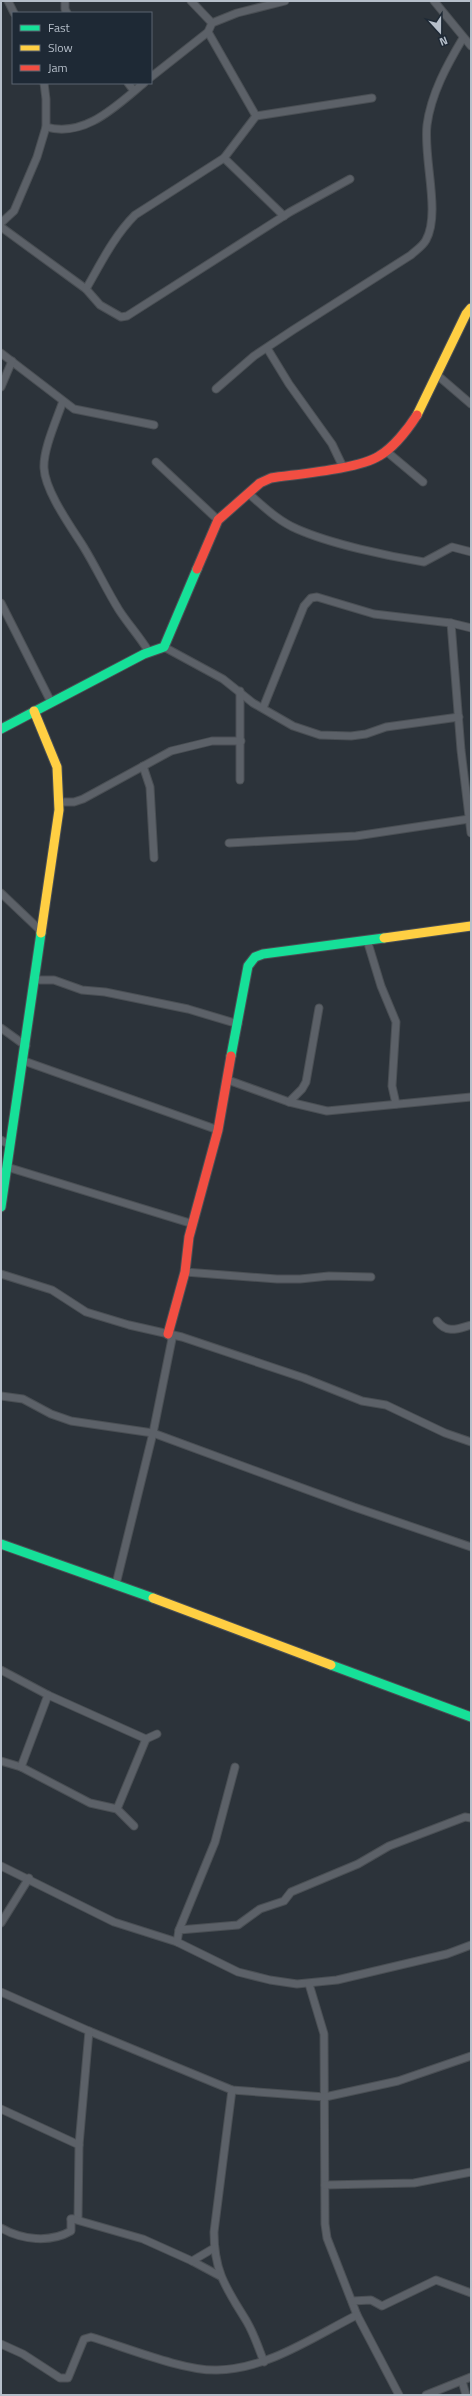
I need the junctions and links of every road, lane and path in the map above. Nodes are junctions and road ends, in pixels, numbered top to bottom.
1 (8, 1) edge
2 (65, 1) edge
3 (191, 1) edge
4 (285, 1) edge
5 (434, 1) edge
6 (14, 12) edge
7 (66, 12) edge
8 (212, 23) junction
9 (208, 32) junction
10 (463, 38) junction
11 (471, 46) edge
12 (152, 76) edge
13 (44, 84) edge
14 (129, 84) edge
15 (143, 84) edge
16 (134, 91) junction
17 (372, 98) dead end
18 (256, 116) junction
19 (46, 127) junction
20 (224, 158) junction
21 (350, 178) dead end
22 (284, 216) junction
23 (1, 223) edge
24 (1, 227) edge
25 (86, 289) junction
26 (471, 308) edge
27 (267, 348) junction
28 (1, 353) edge
29 (12, 361) junction
30 (436, 374) junction
31 (1, 387) edge
32 (216, 389) dead end
33 (63, 401) junction
34 (471, 404) edge
35 (154, 425) dead end
36 (386, 451) junction
37 (156, 462) dead end
38 (343, 467) junction
39 (423, 482) dead end
40 (248, 493) junction
41 (218, 520) junction
42 (471, 552) edge
43 (1, 603) edge
44 (451, 623) junction
45 (471, 628) edge
46 (164, 647) junction
47 (148, 652) junction
48 (240, 691) junction
49 (51, 702) junction
50 (263, 708) junction
51 (34, 711) junction
52 (459, 717) junction
53 (1, 729) edge
54 (241, 741) junction
55 (143, 766) junction
56 (240, 780) dead end
57 (59, 802) junction
58 (469, 819) junction
59 (471, 833) edge
60 (229, 843) dead end
61 (154, 858) dead end
62 (1, 893) edge
63 (471, 926) edge
64 (41, 931) junction
65 (367, 940) junction
66 (35, 980) junction
67 (319, 1008) dead end
68 (238, 1024) junction
69 (1, 1028) edge
70 (26, 1046) junction
71 (24, 1061) junction
72 (228, 1080) junction
73 (471, 1097) edge
74 (289, 1102) junction
75 (396, 1104) junction
76 (218, 1130) junction
77 (1, 1140) edge
78 (10, 1144) junction
79 (7, 1167) junction
80 (1, 1207) edge
81 (193, 1224) junction
82 (185, 1272) junction
83 (1, 1274) edge
84 (371, 1277) dead end
85 (437, 1321) dead end
86 (471, 1325) edge
87 (168, 1334) junction
88 (1, 1396) edge
89 (153, 1433) junction
90 (471, 1442) edge
91 (1, 1544) edge
92 (471, 1547) edge
93 (116, 1584) junction
94 (1, 1670) edge
95 (48, 1695) junction
96 (471, 1717) edge
97 (157, 1734) dead end
98 (146, 1739) junction
99 (1, 1761) edge
100 (21, 1767) junction
101 (235, 1767) dead end
102 (117, 1809) junction
103 (471, 1818) edge
104 (134, 1826) dead end
105 (1, 1866) edge
106 (29, 1878) junction
107 (1, 1923) edge
108 (179, 1930) junction
109 (176, 1942) junction
110 (471, 1945) edge
111 (309, 1984) junction
112 (1, 1992) edge
113 (89, 2031) junction
114 (471, 2056) edge
115 (232, 2090) junction
116 (325, 2097) junction
117 (1, 2108) edge
118 (79, 2145) junction
119 (471, 2172) edge
120 (325, 2185) junction
121 (71, 2219) junction
122 (1, 2228) edge
123 (214, 2248) junction
124 (192, 2260) junction
125 (220, 2276) junction
126 (471, 2293) edge
127 (352, 2301) junction
128 (357, 2315) junction
129 (1, 2344) edge
130 (264, 2362) junction
131 (471, 2377) edge
132 (462, 2381) junction
133 (399, 2395) edge
134 (426, 2395) edge
135 (466, 2395) edge

1 - 6 street
2 - 7 street
3 - 8 street
4 - 8 street
5 - 10 street
8 - 9 street
9 - 12 street
9 - 18 street
10 - 11 street
10 - 27 street
13 - 19 street
14 - 16 street
15 - 16 street
16 - 19 street
17 - 18 street
18 - 20 street
19 - 23 street
20 - 22 street
20 - 25 street
21 - 22 street
22 - 25 street
24 - 25 street
26 - 30 street
27 - 32 street
27 - 38 street
28 - 29 street
29 - 31 street
29 - 33 street
30 - 34 street
30 - 36 street
33 - 35 street
33 - 47 street
36 - 38 street
36 - 39 street
37 - 41 street
38 - 40 street
40 - 41 street
40 - 42 street
41 - 46 street
43 - 49 street
44 - 45 street
44 - 50 street
44 - 52 street
46 - 47 street
46 - 48 street
47 - 49 street
48 - 50 street
48 - 54 street
49 - 51 street
50 - 52 street
51 - 53 street
51 - 57 street
52 - 58 street
54 - 55 street
54 - 56 street
55 - 57 street
55 - 61 street
57 - 64 street
58 - 59 street
58 - 60 street
62 - 64 street
63 - 65 street
64 - 66 street
65 - 68 street
65 - 75 street
66 - 68 street
66 - 70 street
67 - 74 street
68 - 72 street
69 - 70 street
70 - 71 street
71 - 76 street
71 - 78 street
72 - 74 street
72 - 76 street
73 - 75 street
74 - 75 street
76 - 81 street
77 - 78 street
78 - 79 street
79 - 80 street
79 - 81 street
81 - 82 street
82 - 84 street
82 - 87 street
83 - 87 street
85 - 86 street
87 - 89 street
87 - 90 street
88 - 89 street
89 - 92 street
89 - 93 street
91 - 93 street
93 - 96 street
94 - 95 street
95 - 98 street
95 - 100 street
97 - 98 street
98 - 102 street
99 - 100 street
100 - 102 street
101 - 108 street
102 - 104 street
103 - 108 street
105 - 106 street
106 - 107 street
106 - 109 street
108 - 109 street
109 - 111 street
110 - 111 street
111 - 116 street
112 - 113 street
113 - 115 street
113 - 118 street
114 - 116 street
115 - 116 street
115 - 123 street
116 - 120 street
117 - 118 street
118 - 121 street
119 - 120 street
120 - 127 street
121 - 122 street
121 - 124 street
123 - 124 street
123 - 125 street
124 - 125 street
125 - 130 street
126 - 127 street
127 - 128 street
128 - 130 street
128 - 133 street
129 - 130 street
131 - 132 street
132 - 134 street
132 - 135 street

